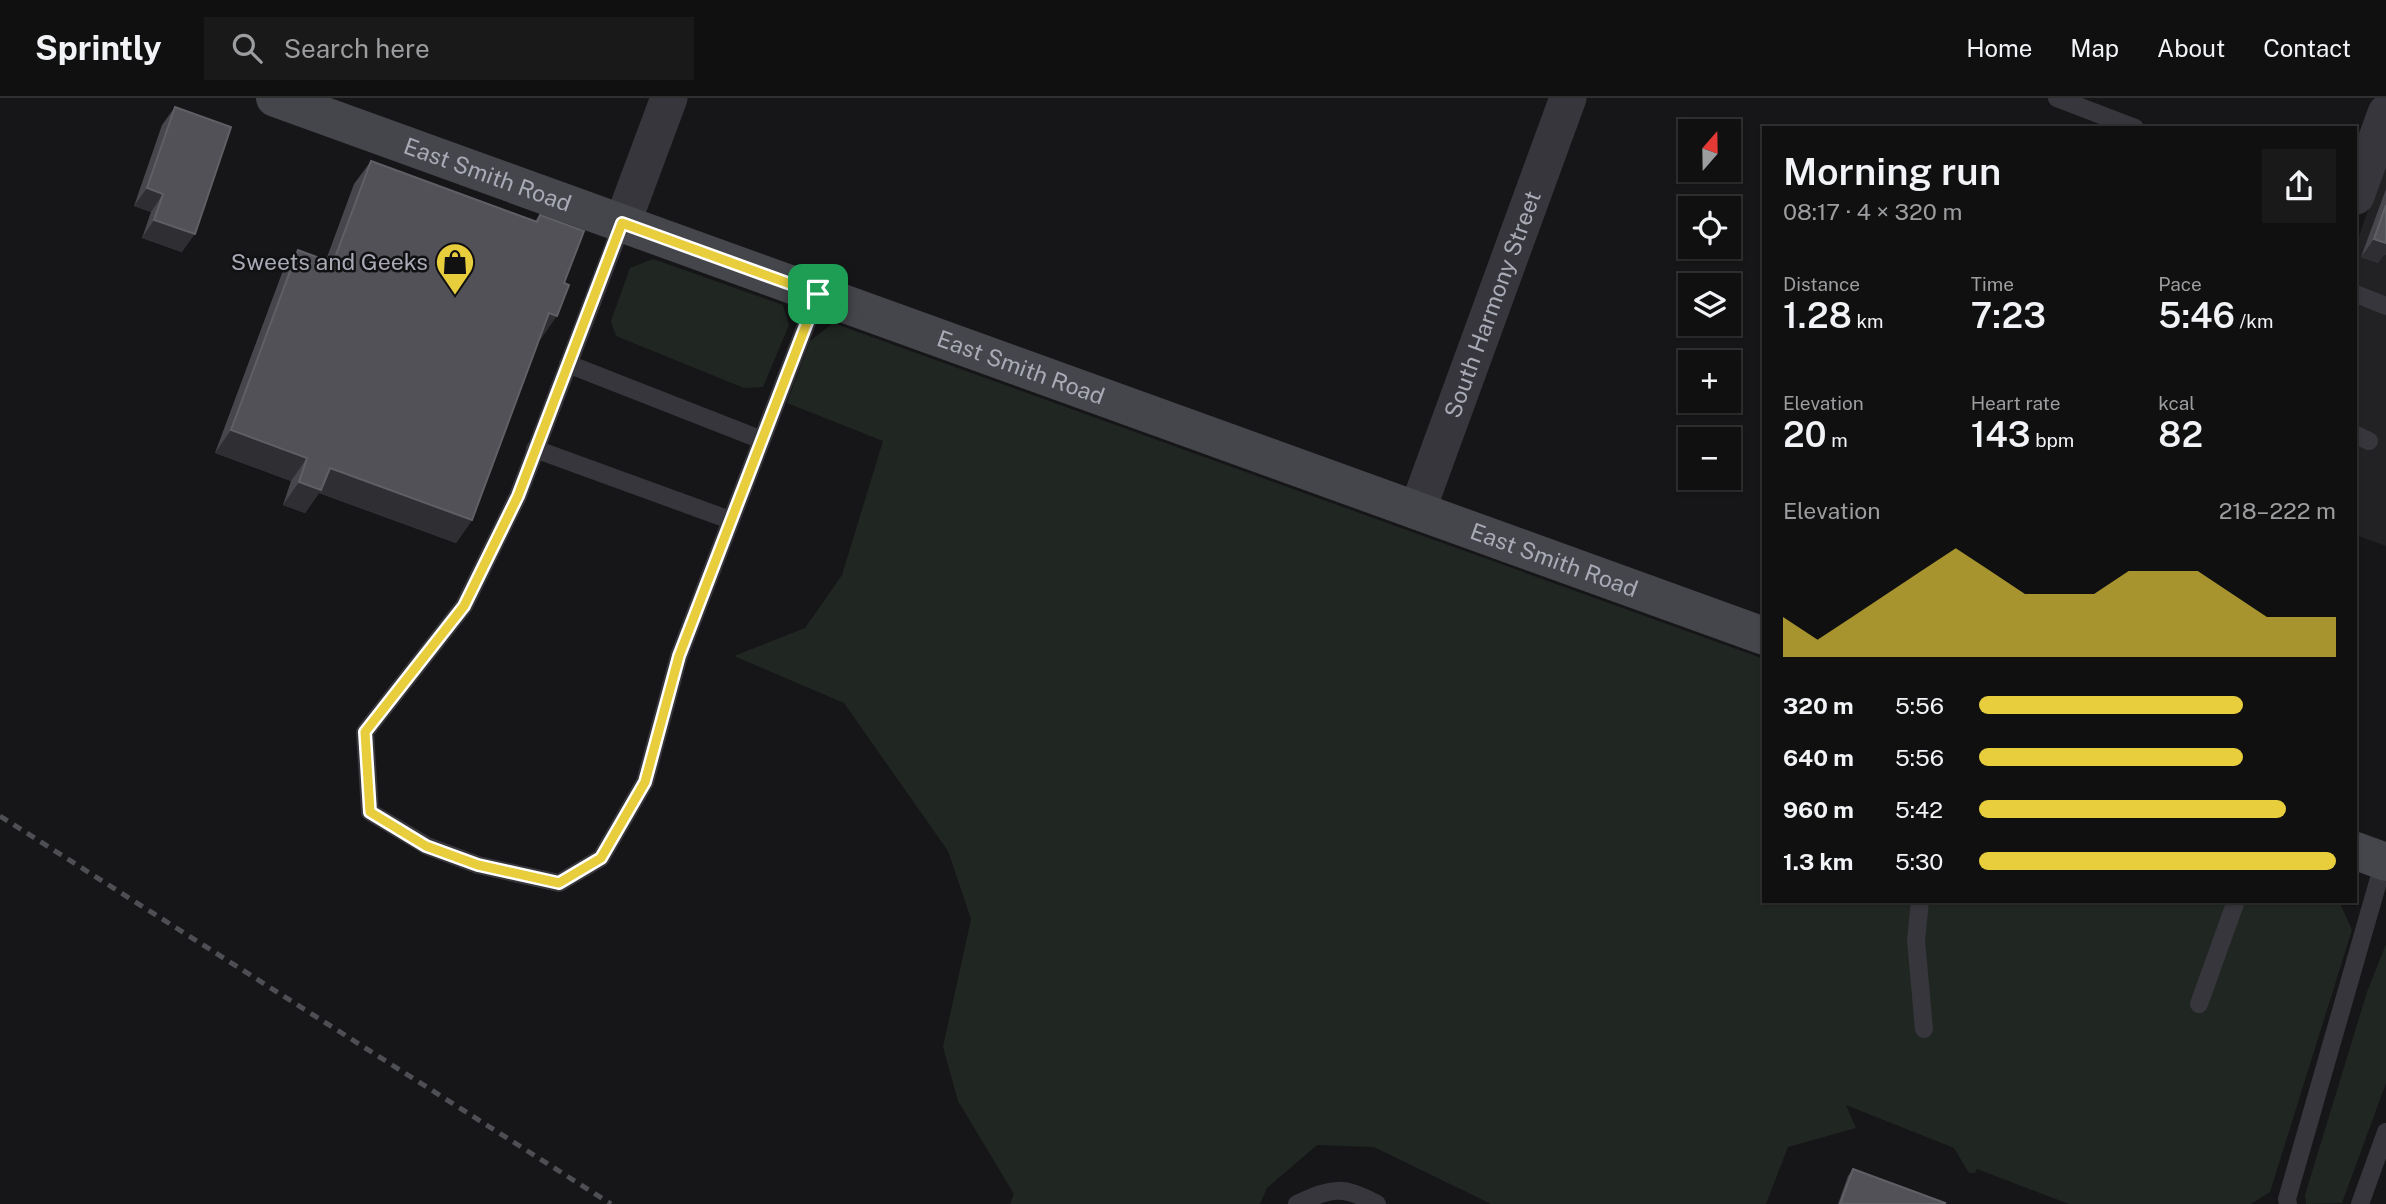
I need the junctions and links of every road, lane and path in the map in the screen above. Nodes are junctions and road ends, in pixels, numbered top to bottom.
1 (275, 98) edge
2 (669, 98) edge
3 (1568, 98) edge
4 (2057, 98) edge
5 (2386, 113) edge
6 (2130, 126) edge
7 (2357, 193) edge
8 (622, 223) junction
9 (818, 294) junction
10 (2357, 295) edge
11 (2386, 306) edge
12 (568, 364) junction
13 (761, 440) junction
14 (535, 449) junction
15 (1417, 511) junction
16 (730, 520) junction
17 (1762, 635) edge
18 (2375, 858) edge
19 (1920, 903) edge
20 (2235, 903) edge
21 (2199, 1004) dead end
22 (1924, 1029) dead end
23 (2386, 1132) edge
24 (1297, 1204) edge
25 (1377, 1204) edge
26 (2288, 1204) edge
27 (2360, 1204) edge

1 - 8 street, East Smith Road
2 - 8 street
3 - 15 street, South Harmony Street
4 - 6 lane
5 - 7 street
8 - 9 street, East Smith Road
8 - 12 lane
9 - 13 lane
9 - 15 street, East Smith Road
10 - 11 lane
12 - 13 lane
12 - 14 lane
13 - 16 lane
14 - 16 lane
14 - 16 lane
15 - 17 street, East Smith Road
18 - 26 lane
19 - 22 lane
20 - 21 lane
23 - 27 lane
24 - 25 lane

